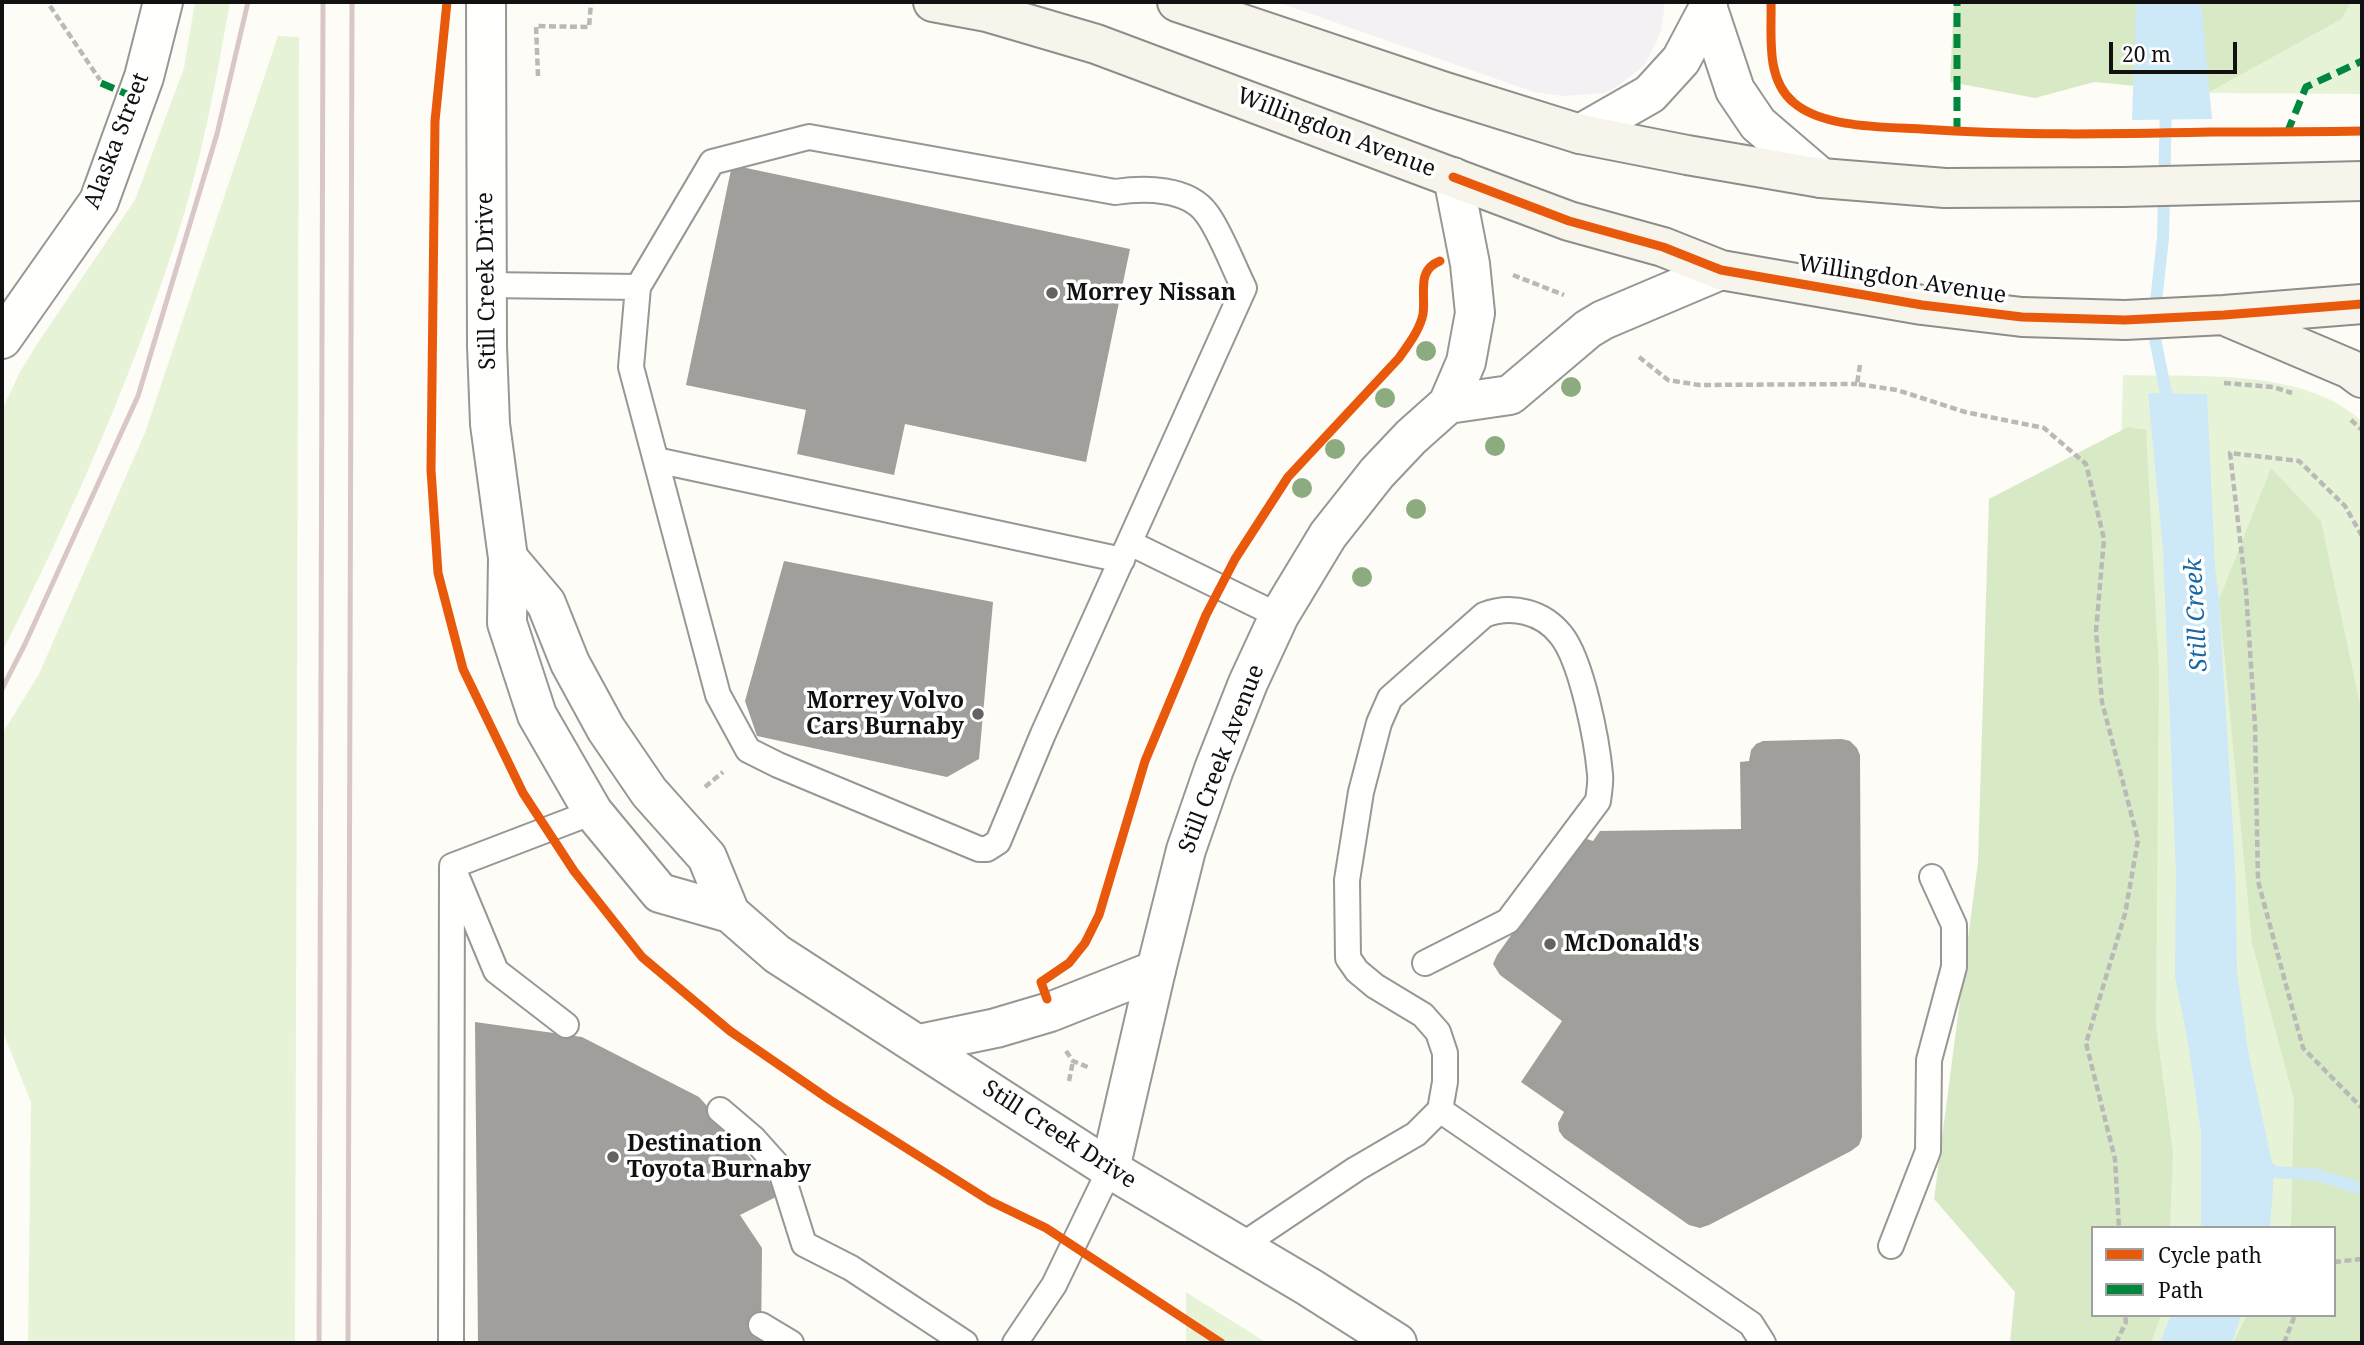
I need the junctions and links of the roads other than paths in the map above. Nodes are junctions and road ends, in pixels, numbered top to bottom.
1 (163, 2) edge
2 (486, 2) edge
3 (933, 2) edge
4 (1177, 2) edge
5 (1708, 5) edge
6 (1580, 134) junction
7 (1453, 177) junction
8 (1821, 178) junction
9 (2362, 181) edge
10 (1721, 270) junction
11 (486, 285) junction
12 (638, 287) junction
13 (2362, 304) edge
14 (2224, 315) junction
15 (2, 338) edge
16 (2362, 378) edge
17 (1448, 404) junction
18 (656, 460) junction
19 (1126, 551) junction
20 (509, 558) junction
21 (1279, 616) junction
22 (593, 812) junction
23 (452, 866) junction
24 (1932, 877) dead end
25 (730, 913) junction
26 (1425, 962) dead end
27 (1156, 970) junction
28 (566, 1025) dead end
29 (919, 1044) junction
30 (720, 1110) dead end
31 (1440, 1110) junction
32 (1110, 1169) junction
33 (1241, 1246) junction
34 (1891, 1246) dead end
35 (761, 1325) dead end
36 (452, 1343) edge
37 (791, 1343) edge
38 (965, 1343) edge
39 (1015, 1343) edge
40 (1397, 1343) edge
41 (1763, 1343) edge

1 - 15 street, Alaska Street
2 - 11 street, Still Creek Drive
3 - 7 main road, Willingdon Avenue
4 - 6 main road
5 - 6 street
5 - 8 street
6 - 8 main road
7 - 10 main road, Willingdon Avenue
7 - 17 street, Still Creek Avenue
8 - 9 main road
10 - 14 main road, Willingdon Avenue
10 - 17 street
11 - 12 lane
11 - 20 street, Still Creek Drive
12 - 18 lane
12 - 19 lane
13 - 14 main road, Willingdon Avenue
14 - 16 main road
17 - 21 street, Still Creek Avenue
18 - 19 lane
18 - 19 lane
19 - 21 lane
20 - 22 street, Still Creek Drive
20 - 25 street, Still Creek Drive
21 - 27 street, Still Creek Avenue
22 - 23 lane
22 - 25 street, Still Creek Drive
23 - 28 lane
23 - 36 lane
24 - 34 lane
25 - 29 street, Still Creek Drive
26 - 31 lane
27 - 29 street
27 - 32 street, Still Creek Avenue
29 - 32 street, Still Creek Drive
30 - 38 lane
31 - 33 lane
31 - 41 lane
32 - 33 street, Still Creek Drive
32 - 39 lane
33 - 40 street, Still Creek Drive
35 - 37 lane

